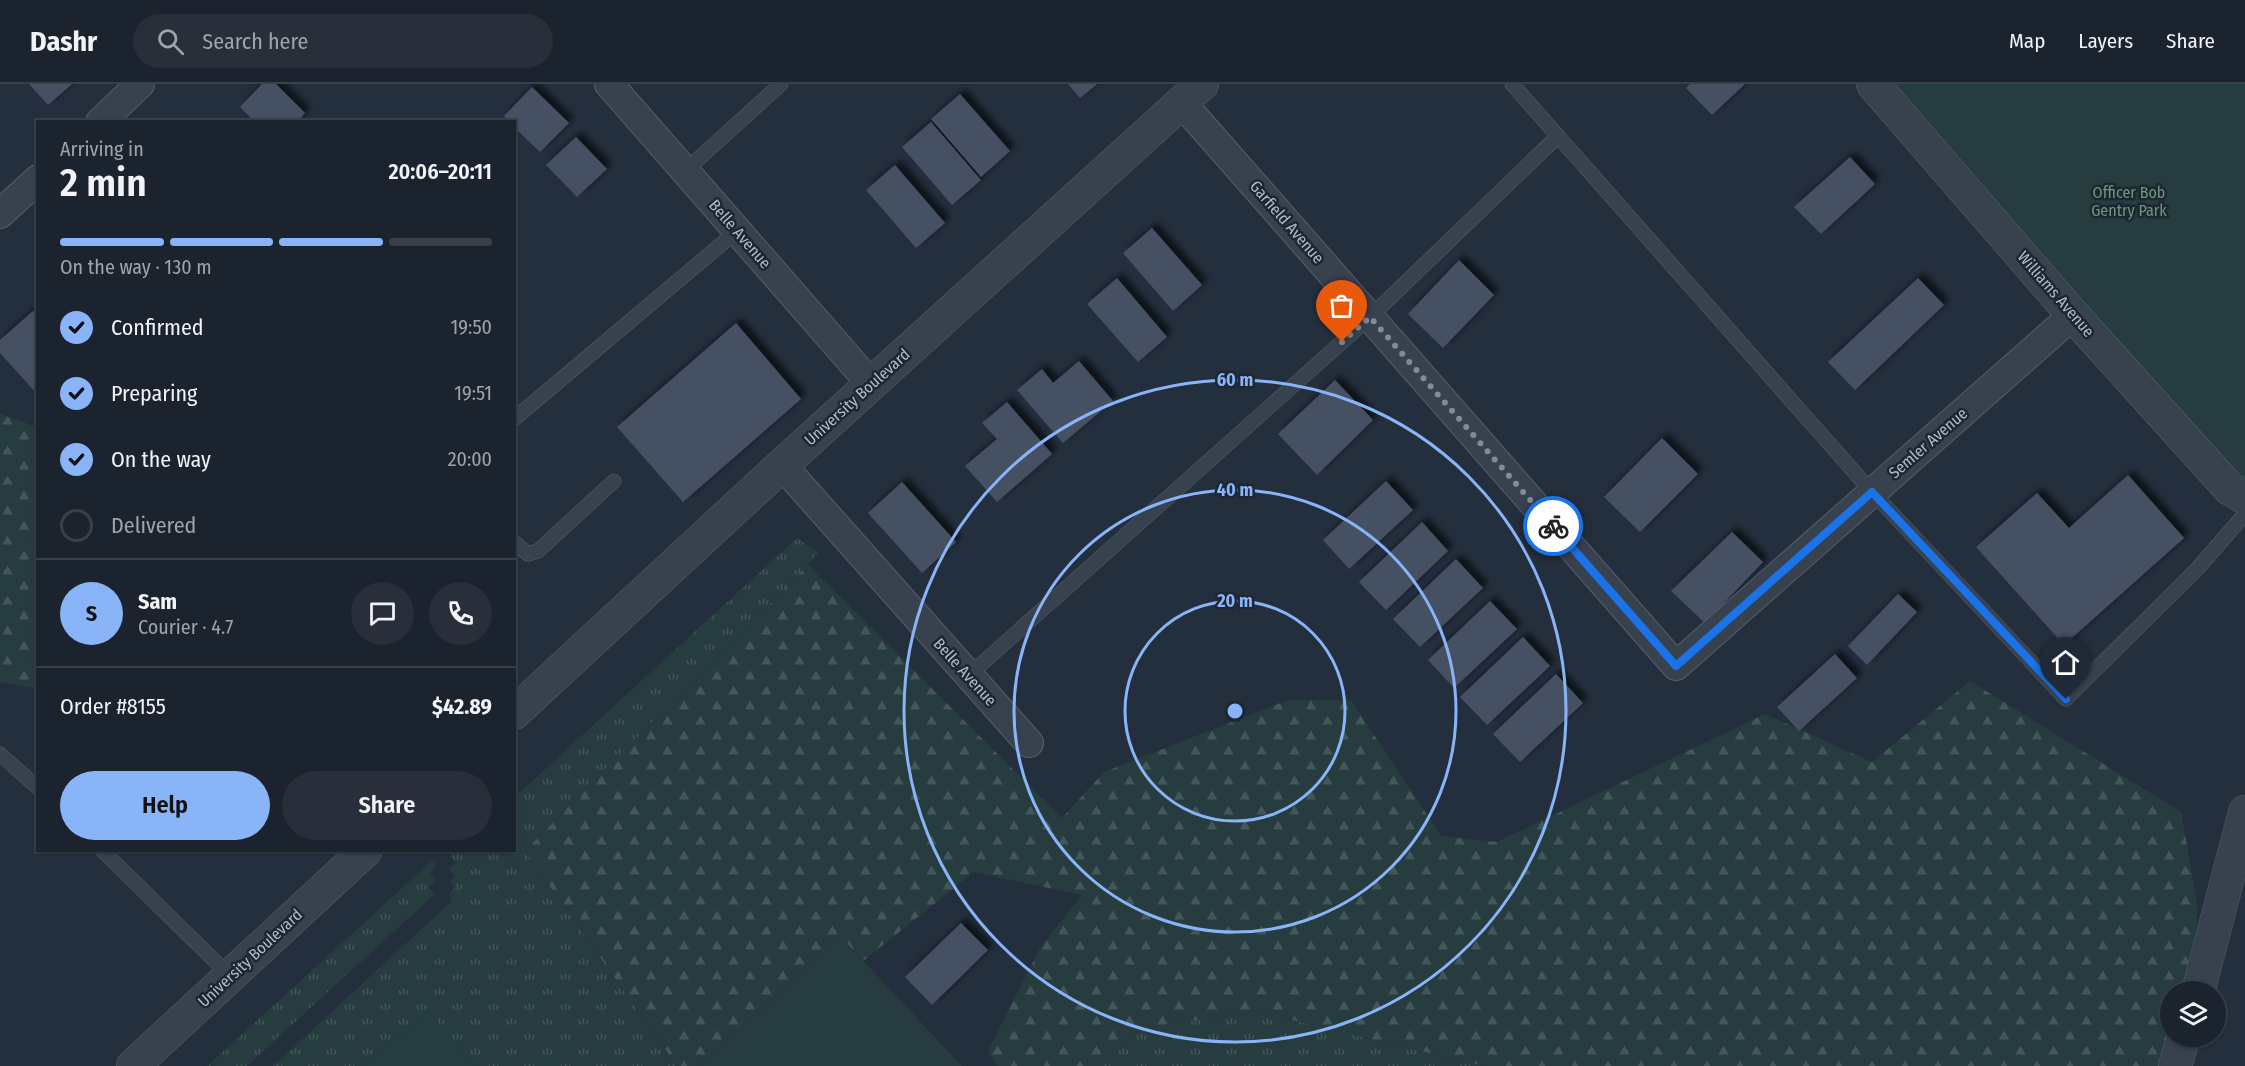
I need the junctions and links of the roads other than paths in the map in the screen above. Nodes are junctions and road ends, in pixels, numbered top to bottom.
1 (141, 84) edge
2 (609, 84) edge
3 (781, 84) edge
4 (1512, 84) edge
5 (1873, 84) edge
6 (1192, 93) edge
7 (102, 120) edge
8 (1558, 136) junction
9 (685, 171) junction
10 (36, 181) edge
11 (0, 214) edge
12 (737, 231) junction
13 (2073, 315) junction
14 (1370, 317) junction
15 (871, 384) junction
16 (516, 417) edge
17 (782, 465) junction
18 (615, 481) dead end
19 (1872, 492) junction
20 (2245, 498) edge
21 (2245, 514) edge
22 (516, 544) edge
23 (1676, 666) joint
24 (969, 675) junction
25 (516, 711) edge
26 (1029, 743) dead end
27 (0, 754) edge
28 (36, 786) edge
29 (2245, 812) edge
30 (104, 852) edge
31 (364, 852) edge
32 (230, 976) junction
33 (2201, 981) edge
34 (2181, 1047) edge
35 (133, 1066) edge
36 (2175, 1066) edge

1 - 7 street
2 - 9 street, Belle Avenue
3 - 9 lane
4 - 8 lane
5 - 13 street, Williams Avenue
6 - 14 street, Garfield Avenue
6 - 15 street, University Boulevard
8 - 14 lane
8 - 19 lane
9 - 12 street, Belle Avenue
10 - 11 street
12 - 15 street, Belle Avenue
12 - 16 lane
13 - 19 street, Semler Avenue
13 - 20 street, Williams Avenue
14 - 23 street, Garfield Avenue
14 - 24 lane
15 - 17 street, University Boulevard
17 - 24 street, Belle Avenue
17 - 25 street, University Boulevard
18 - 22 lane
19 - 21 lane
19 - 23 street, Semler Avenue
24 - 26 street, Belle Avenue
27 - 28 lane
29 - 33 street
30 - 32 lane
31 - 32 street, University Boulevard
32 - 35 street, University Boulevard
34 - 36 street

